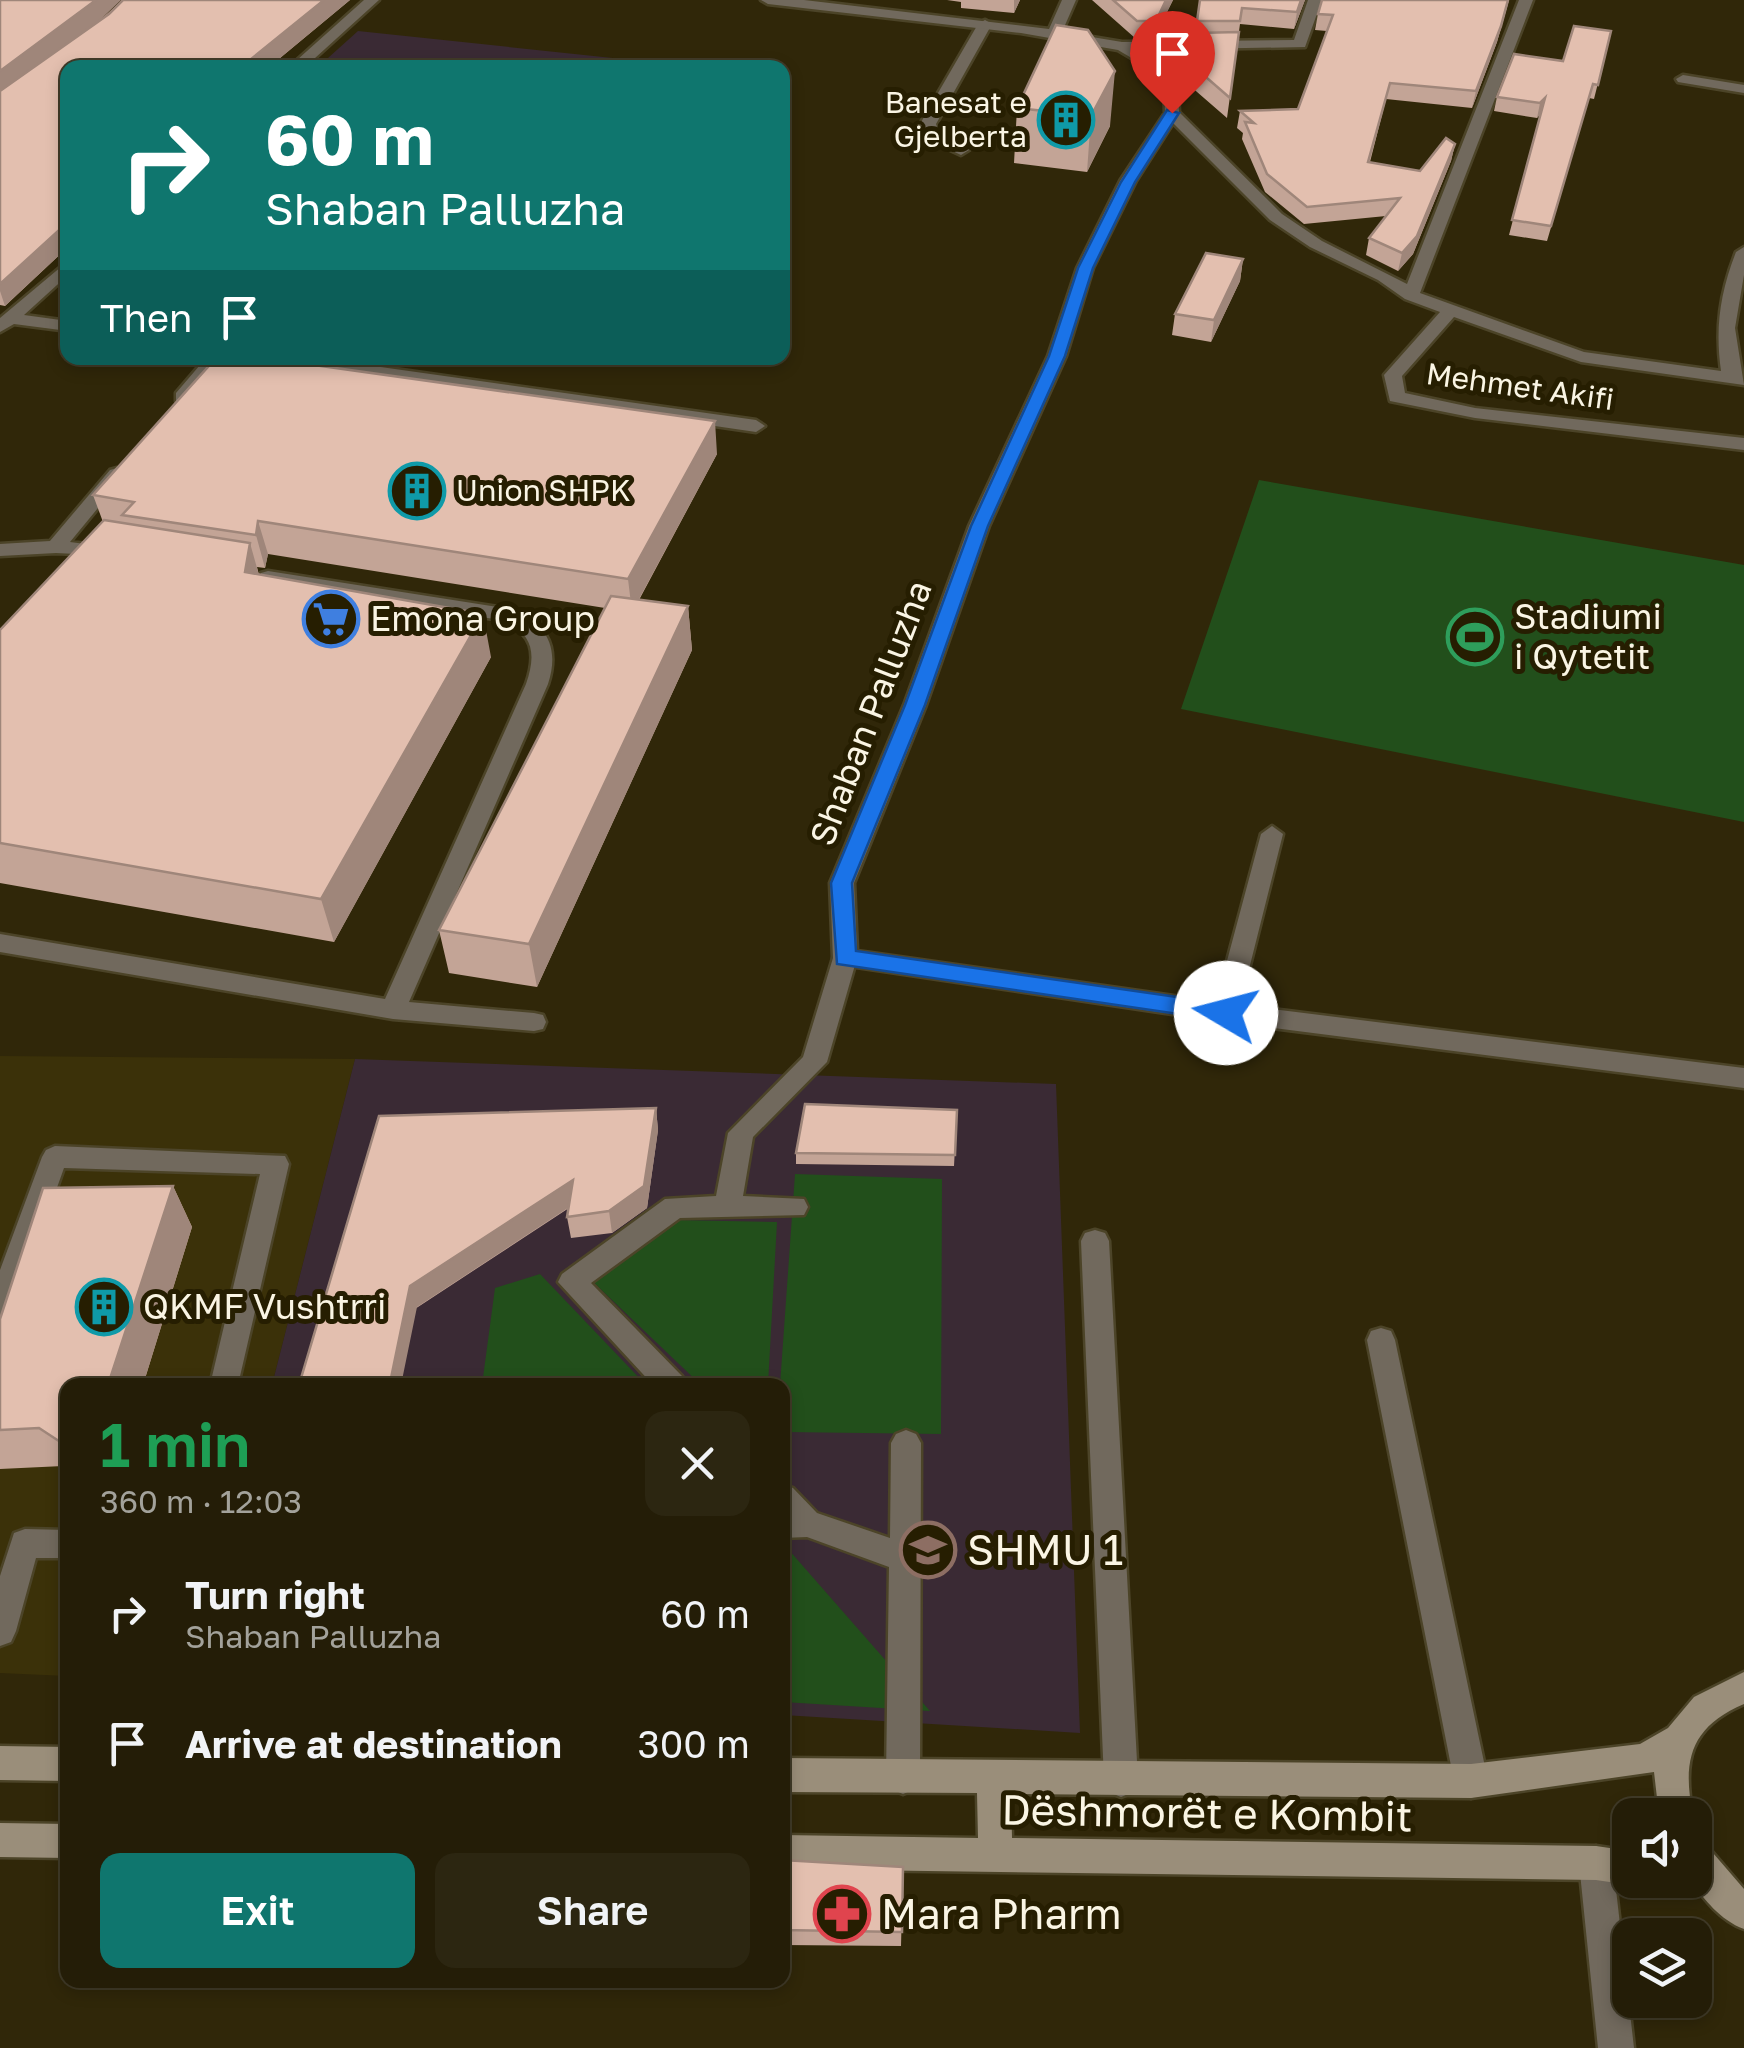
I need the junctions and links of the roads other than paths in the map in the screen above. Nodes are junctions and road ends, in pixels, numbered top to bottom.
1 (372, 0) edge
2 (768, 0) edge
3 (1070, 0) edge
4 (1316, 0) edge
5 (1526, 0) edge
6 (793, 2) edge
7 (985, 24) junction
8 (1053, 35) junction
9 (1122, 46) junction
10 (304, 60) edge
11 (1683, 79) dead end
12 (1744, 89) edge
13 (1172, 113) junction
14 (961, 150) dead end
15 (1744, 252) edge
16 (60, 276) edge
17 (1411, 294) junction
18 (1451, 310) junction
19 (5, 322) edge
20 (60, 325) edge
21 (209, 365) edge
22 (333, 365) edge
23 (1738, 379) edge
24 (166, 416) edge
25 (756, 426) dead end
26 (1744, 444) edge
27 (130, 460) edge
28 (56, 547) junction
29 (0, 550) edge
30 (140, 557) edge
31 (255, 575) edge
32 (1272, 834) dead end
33 (0, 943) edge
34 (845, 958) junction
35 (393, 1010) junction
36 (1226, 1013) junction
37 (534, 1022) dead end
38 (1744, 1078) edge
39 (794, 1207) dead end
40 (728, 1208) junction
41 (1095, 1241) dead end
42 (0, 1308) edge
43 (1382, 1340) dead end
44 (226, 1378) edge
45 (665, 1378) edge
46 (906, 1443) dead end
47 (795, 1523) edge
48 (60, 1544) edge
49 (905, 1558) junction
50 (0, 1631) edge
51 (1744, 1688) edge
52 (1678, 1741) junction
53 (0, 1762) edge
54 (60, 1764) edge
55 (790, 1775) edge
56 (903, 1777) junction
57 (994, 1778) junction
58 (1122, 1780) junction
59 (1472, 1781) junction
60 (1675, 1798) edge
61 (0, 1840) edge
62 (60, 1841) edge
63 (790, 1852) edge
64 (995, 1855) junction
65 (1612, 1866) edge
66 (1614, 1898) edge
67 (1616, 2048) edge

1 - 10 street
2 - 6 street
3 - 8 street
4 - 9 street
5 - 17 street
6 - 7 street
7 - 8 street
7 - 14 street
8 - 9 street
9 - 13 street
11 - 12 street
13 - 17 street
13 - 34 street, Shaban Palluzha
15 - 23 street
16 - 19 street
17 - 18 street
18 - 23 street
18 - 26 street, Mehmet Akifi
19 - 20 street
21 - 24 street
22 - 25 street
27 - 28 street
28 - 29 street
28 - 30 street
31 - 35 street
32 - 36 street
33 - 35 street
34 - 36 street
34 - 40 street, Shaban Palluzha
35 - 37 street
36 - 38 street
39 - 40 street
40 - 45 street
41 - 58 street, Dëshmorët e Kombit
42 - 44 street
43 - 59 street
46 - 49 street
47 - 49 street
48 - 50 street
49 - 56 street
51 - 52 street
52 - 59 street, Dëshmorët e Kombit
52 - 60 street
53 - 54 street
55 - 56 street, Dëshmorët e Kombit
56 - 57 street, Dëshmorët e Kombit
57 - 58 street, Dëshmorët e Kombit
57 - 64 street
58 - 59 street, Dëshmorët e Kombit
61 - 62 street
63 - 64 street, Dëshmorët e Kombit
64 - 65 street, Dëshmorët e Kombit
66 - 67 street

